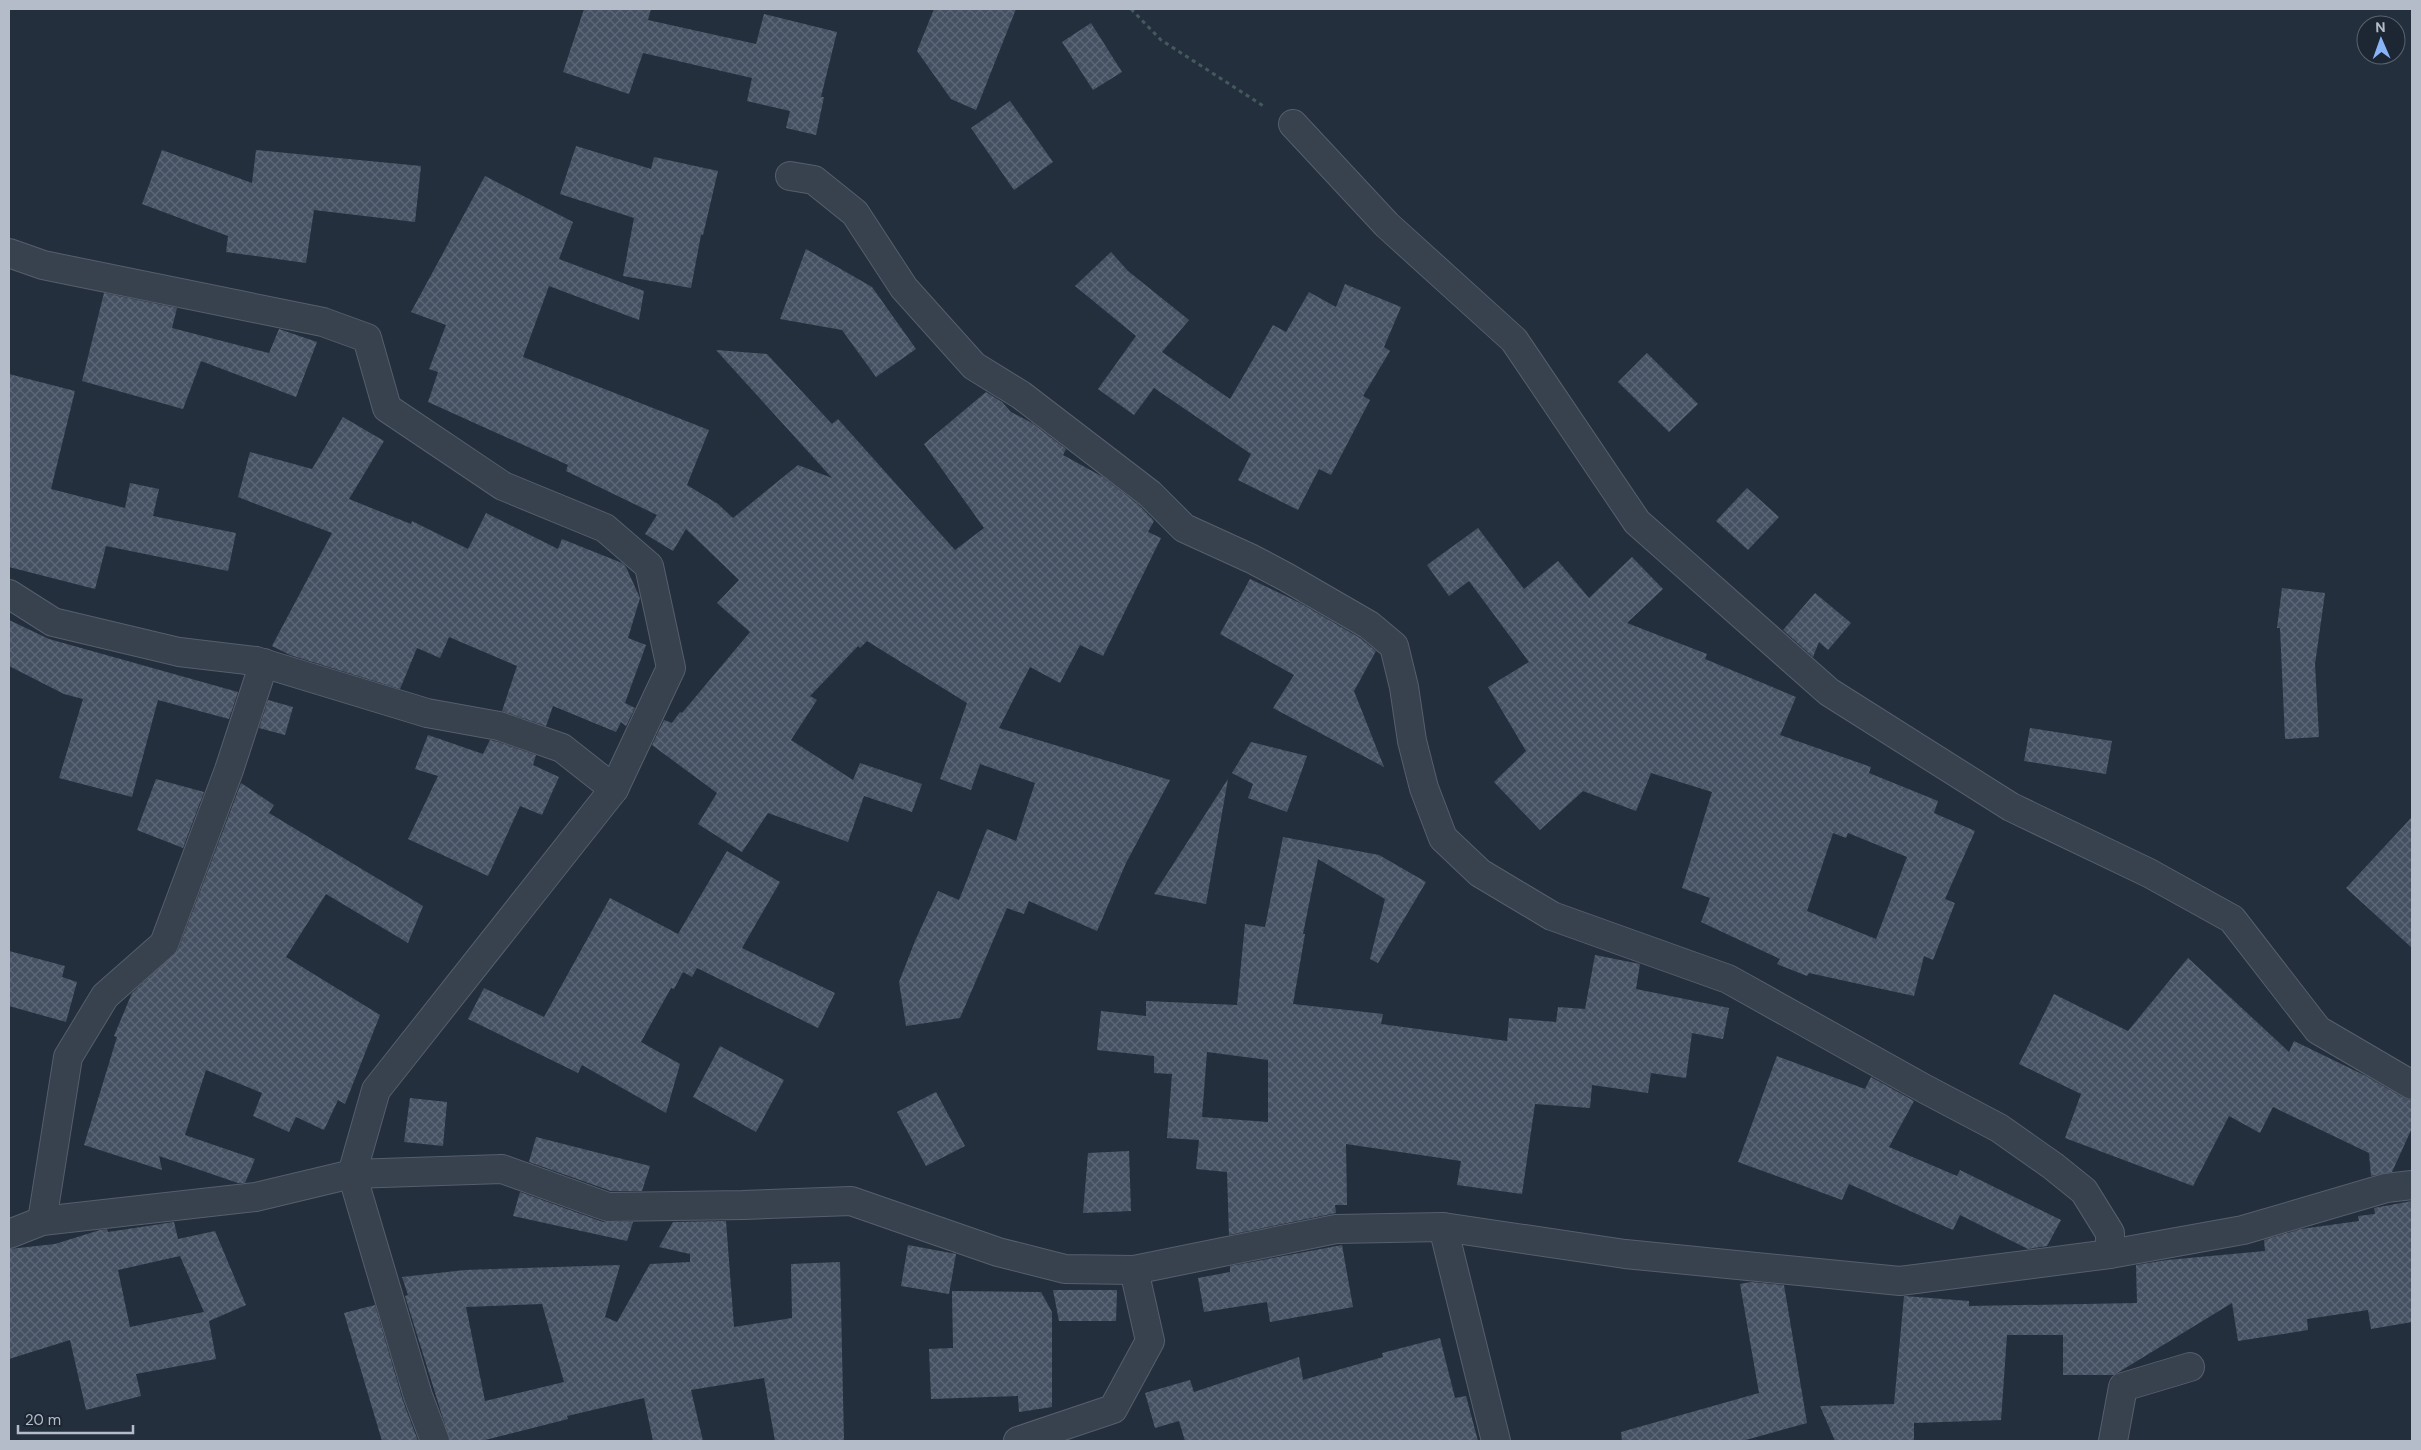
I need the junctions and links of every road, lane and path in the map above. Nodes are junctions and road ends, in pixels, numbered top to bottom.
1 (1132, 9) edge
2 (1293, 124) joint
3 (790, 176) dead end
4 (9, 253) edge
5 (9, 594) edge
6 (264, 663) junction
7 (614, 789) junction
8 (2412, 1085) edge
9 (352, 1174) junction
10 (2412, 1185) edge
11 (42, 1221) junction
12 (1443, 1227) junction
13 (9, 1234) edge
14 (2110, 1254) junction
15 (1134, 1270) junction
16 (2190, 1367) dead end
17 (435, 1441) edge
18 (1018, 1441) edge
19 (1496, 1441) edge
20 (2113, 1441) edge

1 - 2 path
2 - 8 street
3 - 14 street
4 - 7 street
5 - 6 street
6 - 7 street
6 - 11 street
7 - 9 street
9 - 11 street
9 - 15 street
9 - 17 street
10 - 14 street
11 - 13 street
12 - 14 street
12 - 15 street
12 - 19 street
15 - 18 street
16 - 20 street

